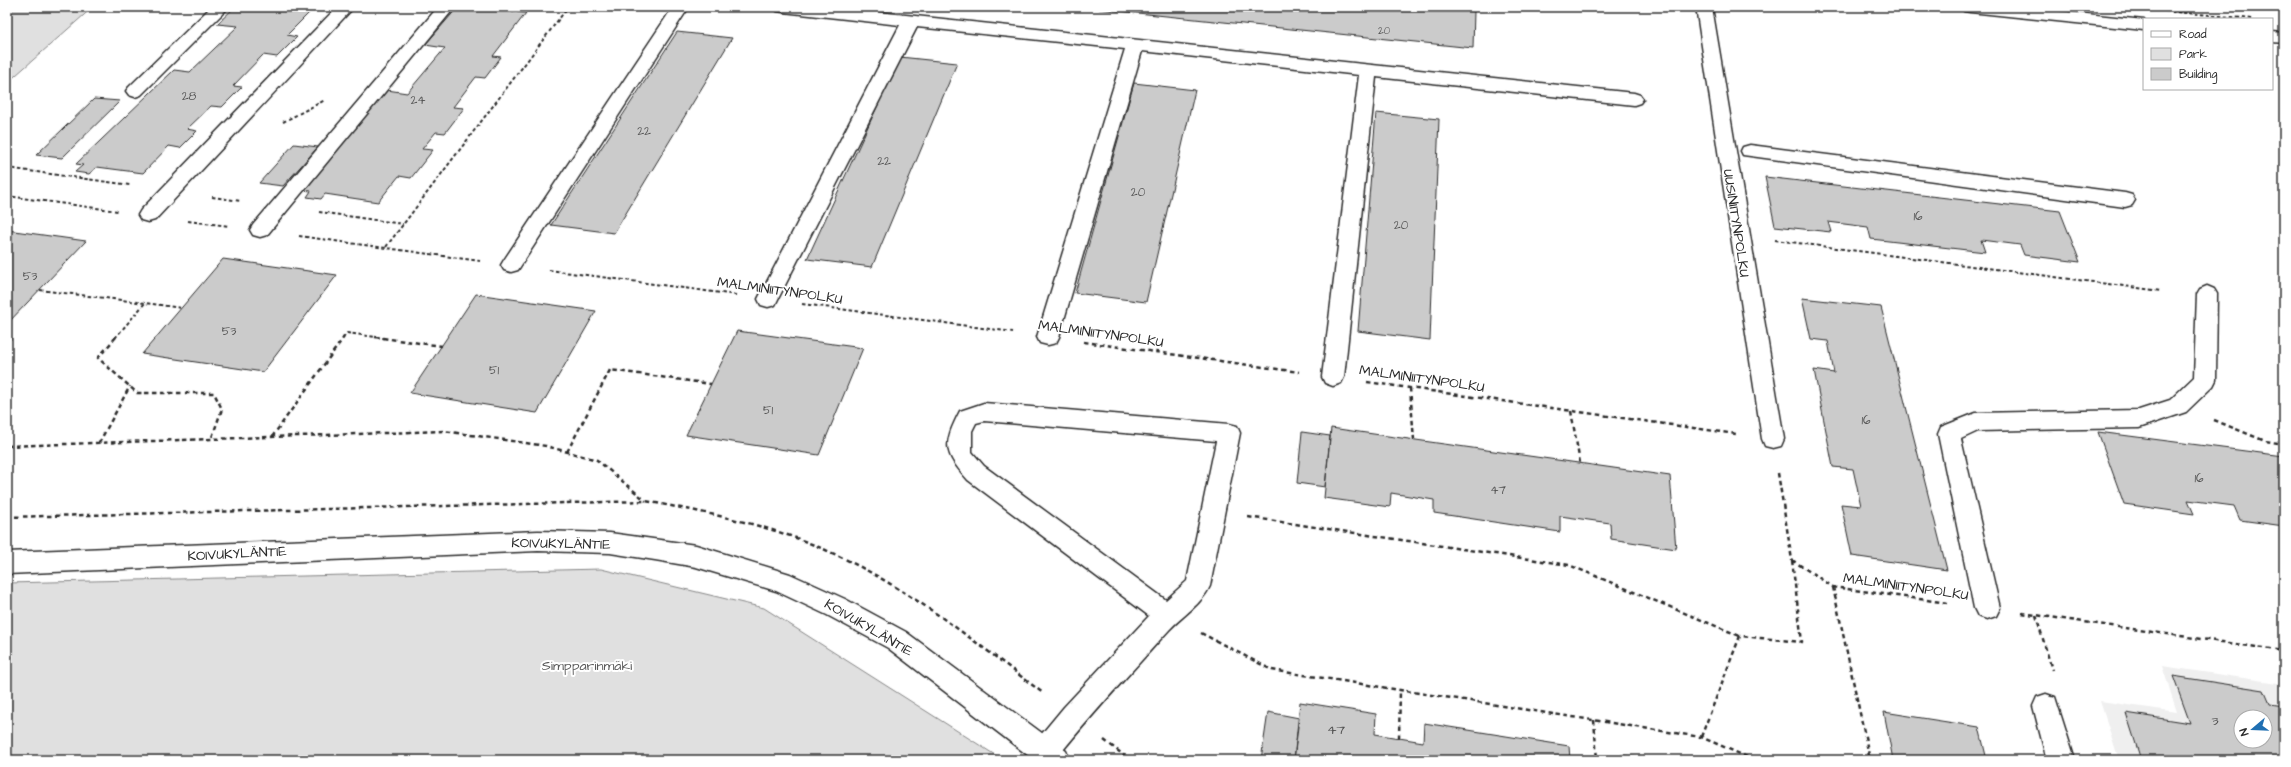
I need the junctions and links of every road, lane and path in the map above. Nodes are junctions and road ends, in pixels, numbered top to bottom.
1 (222, 7) edge
2 (346, 7) edge
3 (447, 7) edge
4 (568, 7) edge
5 (681, 7) edge
6 (783, 7) edge
7 (1704, 7) edge
8 (1970, 7) edge
9 (2164, 10) dead end
10 (2244, 18) edge
11 (911, 21) junction
12 (2143, 25) edge
13 (1134, 45) junction
14 (1368, 70) junction
15 (135, 90) dead end
16 (332, 97) dead end
17 (1634, 99) dead end
18 (276, 125) dead end
19 (1750, 151) dead end
20 (7, 196) edge
21 (14, 197) dead end
22 (2125, 200) dead end
23 (148, 215) dead end
24 (260, 230) dead end
25 (1739, 236) junction
26 (386, 247) dead end
27 (447, 256) dead end
28 (511, 265) junction
29 (40, 290) dead end
30 (2161, 291) dead end
31 (2207, 294) dead end
32 (768, 299) junction
33 (145, 303) junction
34 (182, 308) dead end
35 (1048, 337) junction
36 (7, 338) edge
37 (14, 339) dead end
38 (442, 346) dead end
39 (1333, 377) junction
40 (711, 384) dead end
41 (130, 386) junction
42 (1410, 388) junction
43 (2178, 406) junction
44 (1571, 411) junction
45 (272, 438) junction
46 (1773, 439) junction
47 (212, 440) junction
48 (1414, 440) dead end
49 (98, 443) junction
50 (2284, 444) edge
51 (7, 446) edge
52 (567, 452) junction
53 (1580, 463) dead end
54 (646, 501) dead end
55 (1213, 512) junction
56 (1792, 560) junction
57 (7, 563) edge
58 (1834, 587) junction
59 (1987, 608) junction
60 (2036, 615) junction
61 (1167, 616) junction
62 (1740, 636) junction
63 (2284, 651) edge
64 (1400, 690) junction
65 (2046, 706) joint
66 (1594, 720) junction
67 (1701, 737) junction
68 (1399, 738) dead end
69 (1051, 755) edge
70 (1597, 760) edge
71 (1754, 760) edge
72 (1870, 760) edge
73 (2061, 760) edge

1 - 15 main road
2 - 23 main road
3 - 24 main road
4 - 26 path
5 - 28 main road
6 - 11 main road
7 - 25 main road, UUSINIITYNPOLKU
8 - 12 main road
9 - 10 path
11 - 13 main road
11 - 32 main road
13 - 14 main road
13 - 35 main road
14 - 17 main road
14 - 39 main road
16 - 18 path
19 - 22 main road
20 - 21 path
25 - 30 path
25 - 46 main road, UUSINIITYNPOLKU
27 - 28 path, MALMINIITYNPOLKU
28 - 32 path, MALMINIITYNPOLKU
29 - 33 path
31 - 43 main road
32 - 35 path, MALMINIITYNPOLKU
33 - 34 path
33 - 41 path
35 - 39 path, MALMINIITYNPOLKU
36 - 37 path
38 - 45 path
39 - 42 path, MALMINIITYNPOLKU
40 - 52 path
41 - 47 path
41 - 49 path
42 - 44 path, MALMINIITYNPOLKU
42 - 48 path
43 - 50 path
43 - 59 main road
44 - 46 path, MALMINIITYNPOLKU
44 - 53 path
45 - 47 path
45 - 52 path
46 - 56 path
47 - 49 path
49 - 51 path
52 - 54 path
55 - 61 main road
55 - 61 main road
55 - 62 path
56 - 58 path, MALMINIITYNPOLKU
56 - 62 path
57 - 69 main road, KOIVUKYLÄNTIE
58 - 59 path, MALMINIITYNPOLKU
58 - 72 path
59 - 60 path, MALMINIITYNPOLKU
60 - 63 path, MALMINIITYNPOLKU
60 - 65 path
61 - 64 path
61 - 69 main road
62 - 67 path
64 - 66 path
64 - 68 path
65 - 73 main road
66 - 67 path
66 - 70 path
67 - 71 path

